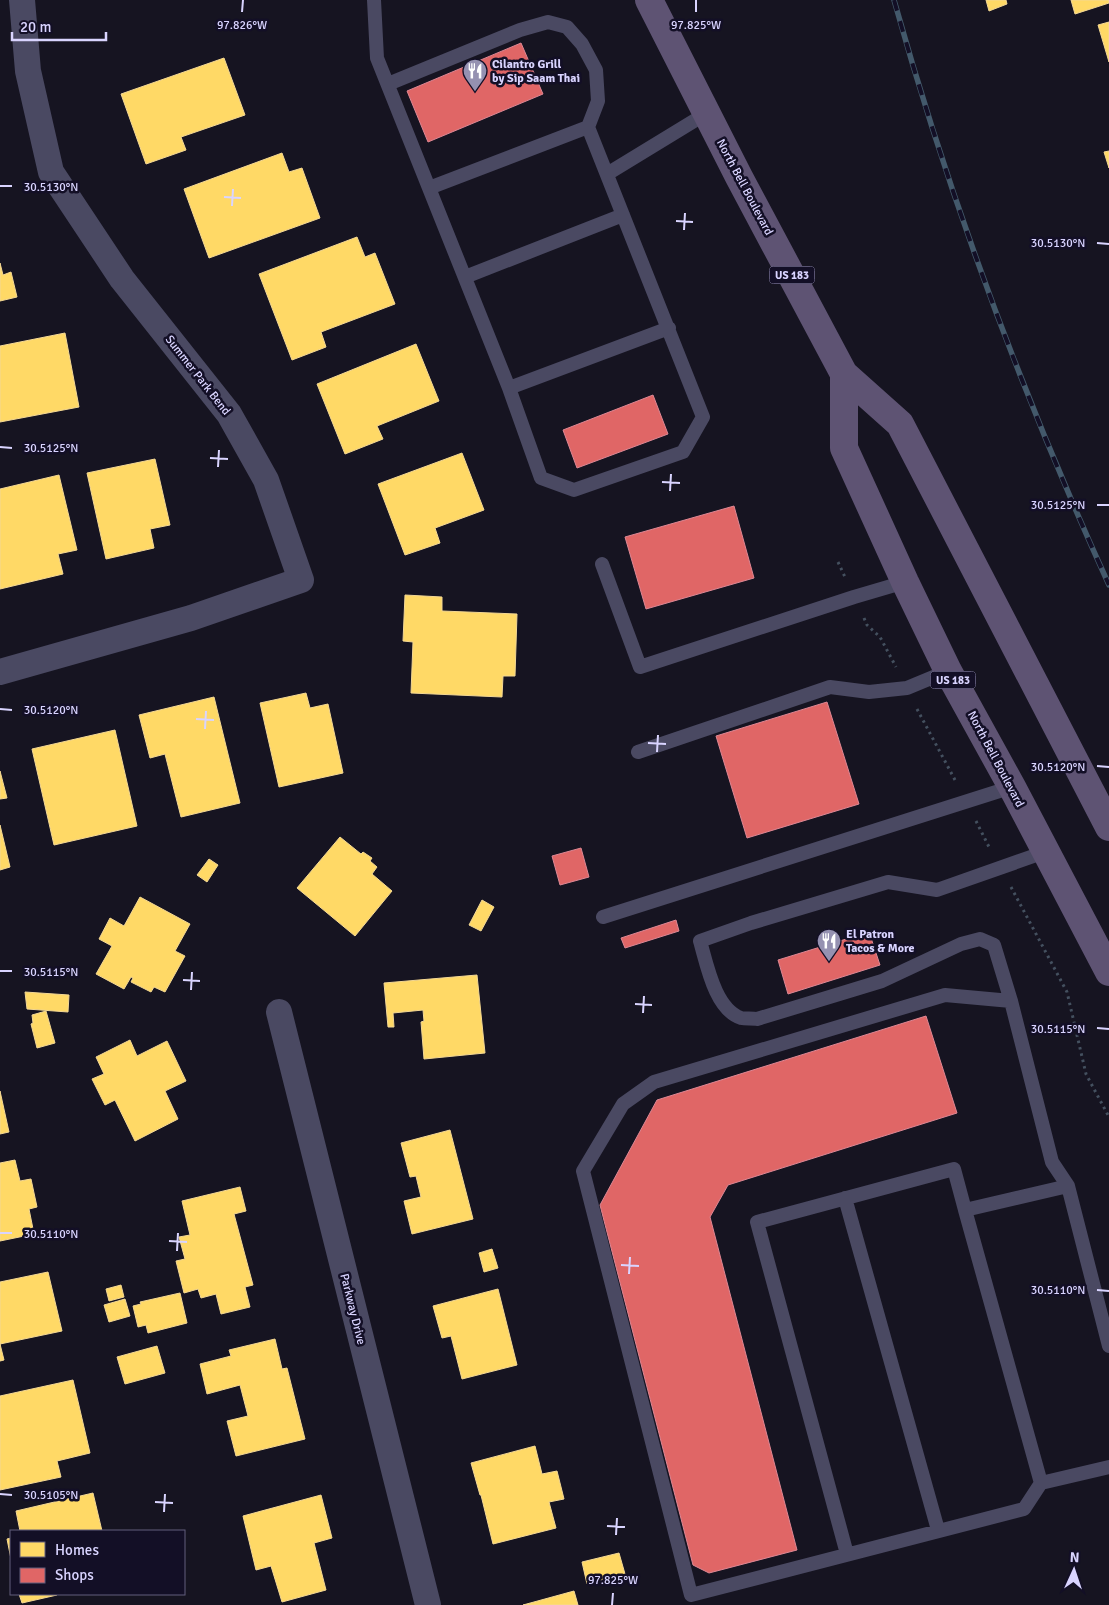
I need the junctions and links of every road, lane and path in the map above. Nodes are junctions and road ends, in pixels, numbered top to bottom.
1 (22, 0) edge
2 (374, 0) edge
3 (648, 0) edge
4 (388, 84) junction
5 (707, 113) junction
6 (588, 127) junction
7 (607, 174) junction
8 (429, 188) junction
9 (623, 215) junction
10 (464, 277) junction
11 (669, 328) junction
12 (844, 374) junction
13 (509, 388) junction
14 (838, 562) dead end
15 (602, 564) dead end
16 (905, 582) junction
17 (854, 597) junction
18 (948, 671) junction
19 (0, 672) edge
20 (907, 688) junction
21 (638, 752) dead end
22 (1012, 787) junction
23 (966, 802) junction
24 (1109, 827) edge
25 (1046, 852) junction
26 (1001, 868) junction
27 (603, 917) dead end
28 (1109, 972) edge
29 (1011, 1001) junction
30 (279, 1012) dead end
31 (1109, 1118) edge
32 (1068, 1186) junction
33 (845, 1198) junction
34 (965, 1210) junction
35 (1109, 1346) edge
36 (1109, 1467) edge
37 (1041, 1483) junction
38 (938, 1530) junction
39 (847, 1554) junction
40 (428, 1605) edge

1 - 19 street, Summer Park Bend
2 - 4 lane
3 - 5 main road, North Bell Boulevard / US 183
4 - 6 lane
4 - 8 lane
5 - 7 lane
5 - 12 main road, North Bell Boulevard / US 183
6 - 7 lane
6 - 8 lane
7 - 9 lane
8 - 10 lane
9 - 10 lane
9 - 11 lane
10 - 13 lane
11 - 13 lane
11 - 13 lane
12 - 16 main road, North Bell Boulevard / US 183
12 - 24 main road, North Bell Boulevard / US 183
14 - 17 path
15 - 17 lane
16 - 17 lane
16 - 18 main road, North Bell Boulevard / US 183
17 - 20 path
18 - 20 lane
18 - 22 main road, North Bell Boulevard / US 183
20 - 21 lane
20 - 23 path
22 - 23 lane
22 - 25 main road, North Bell Boulevard / US 183
23 - 26 path
23 - 27 lane
25 - 26 lane
25 - 28 main road, North Bell Boulevard / US 183
26 - 29 lane
26 - 31 path
29 - 32 lane
29 - 39 lane
30 - 40 street, Parkway Drive
32 - 34 lane
32 - 35 lane
33 - 34 lane
33 - 38 lane
33 - 39 lane
34 - 37 lane
36 - 37 lane
37 - 38 lane
38 - 39 lane

